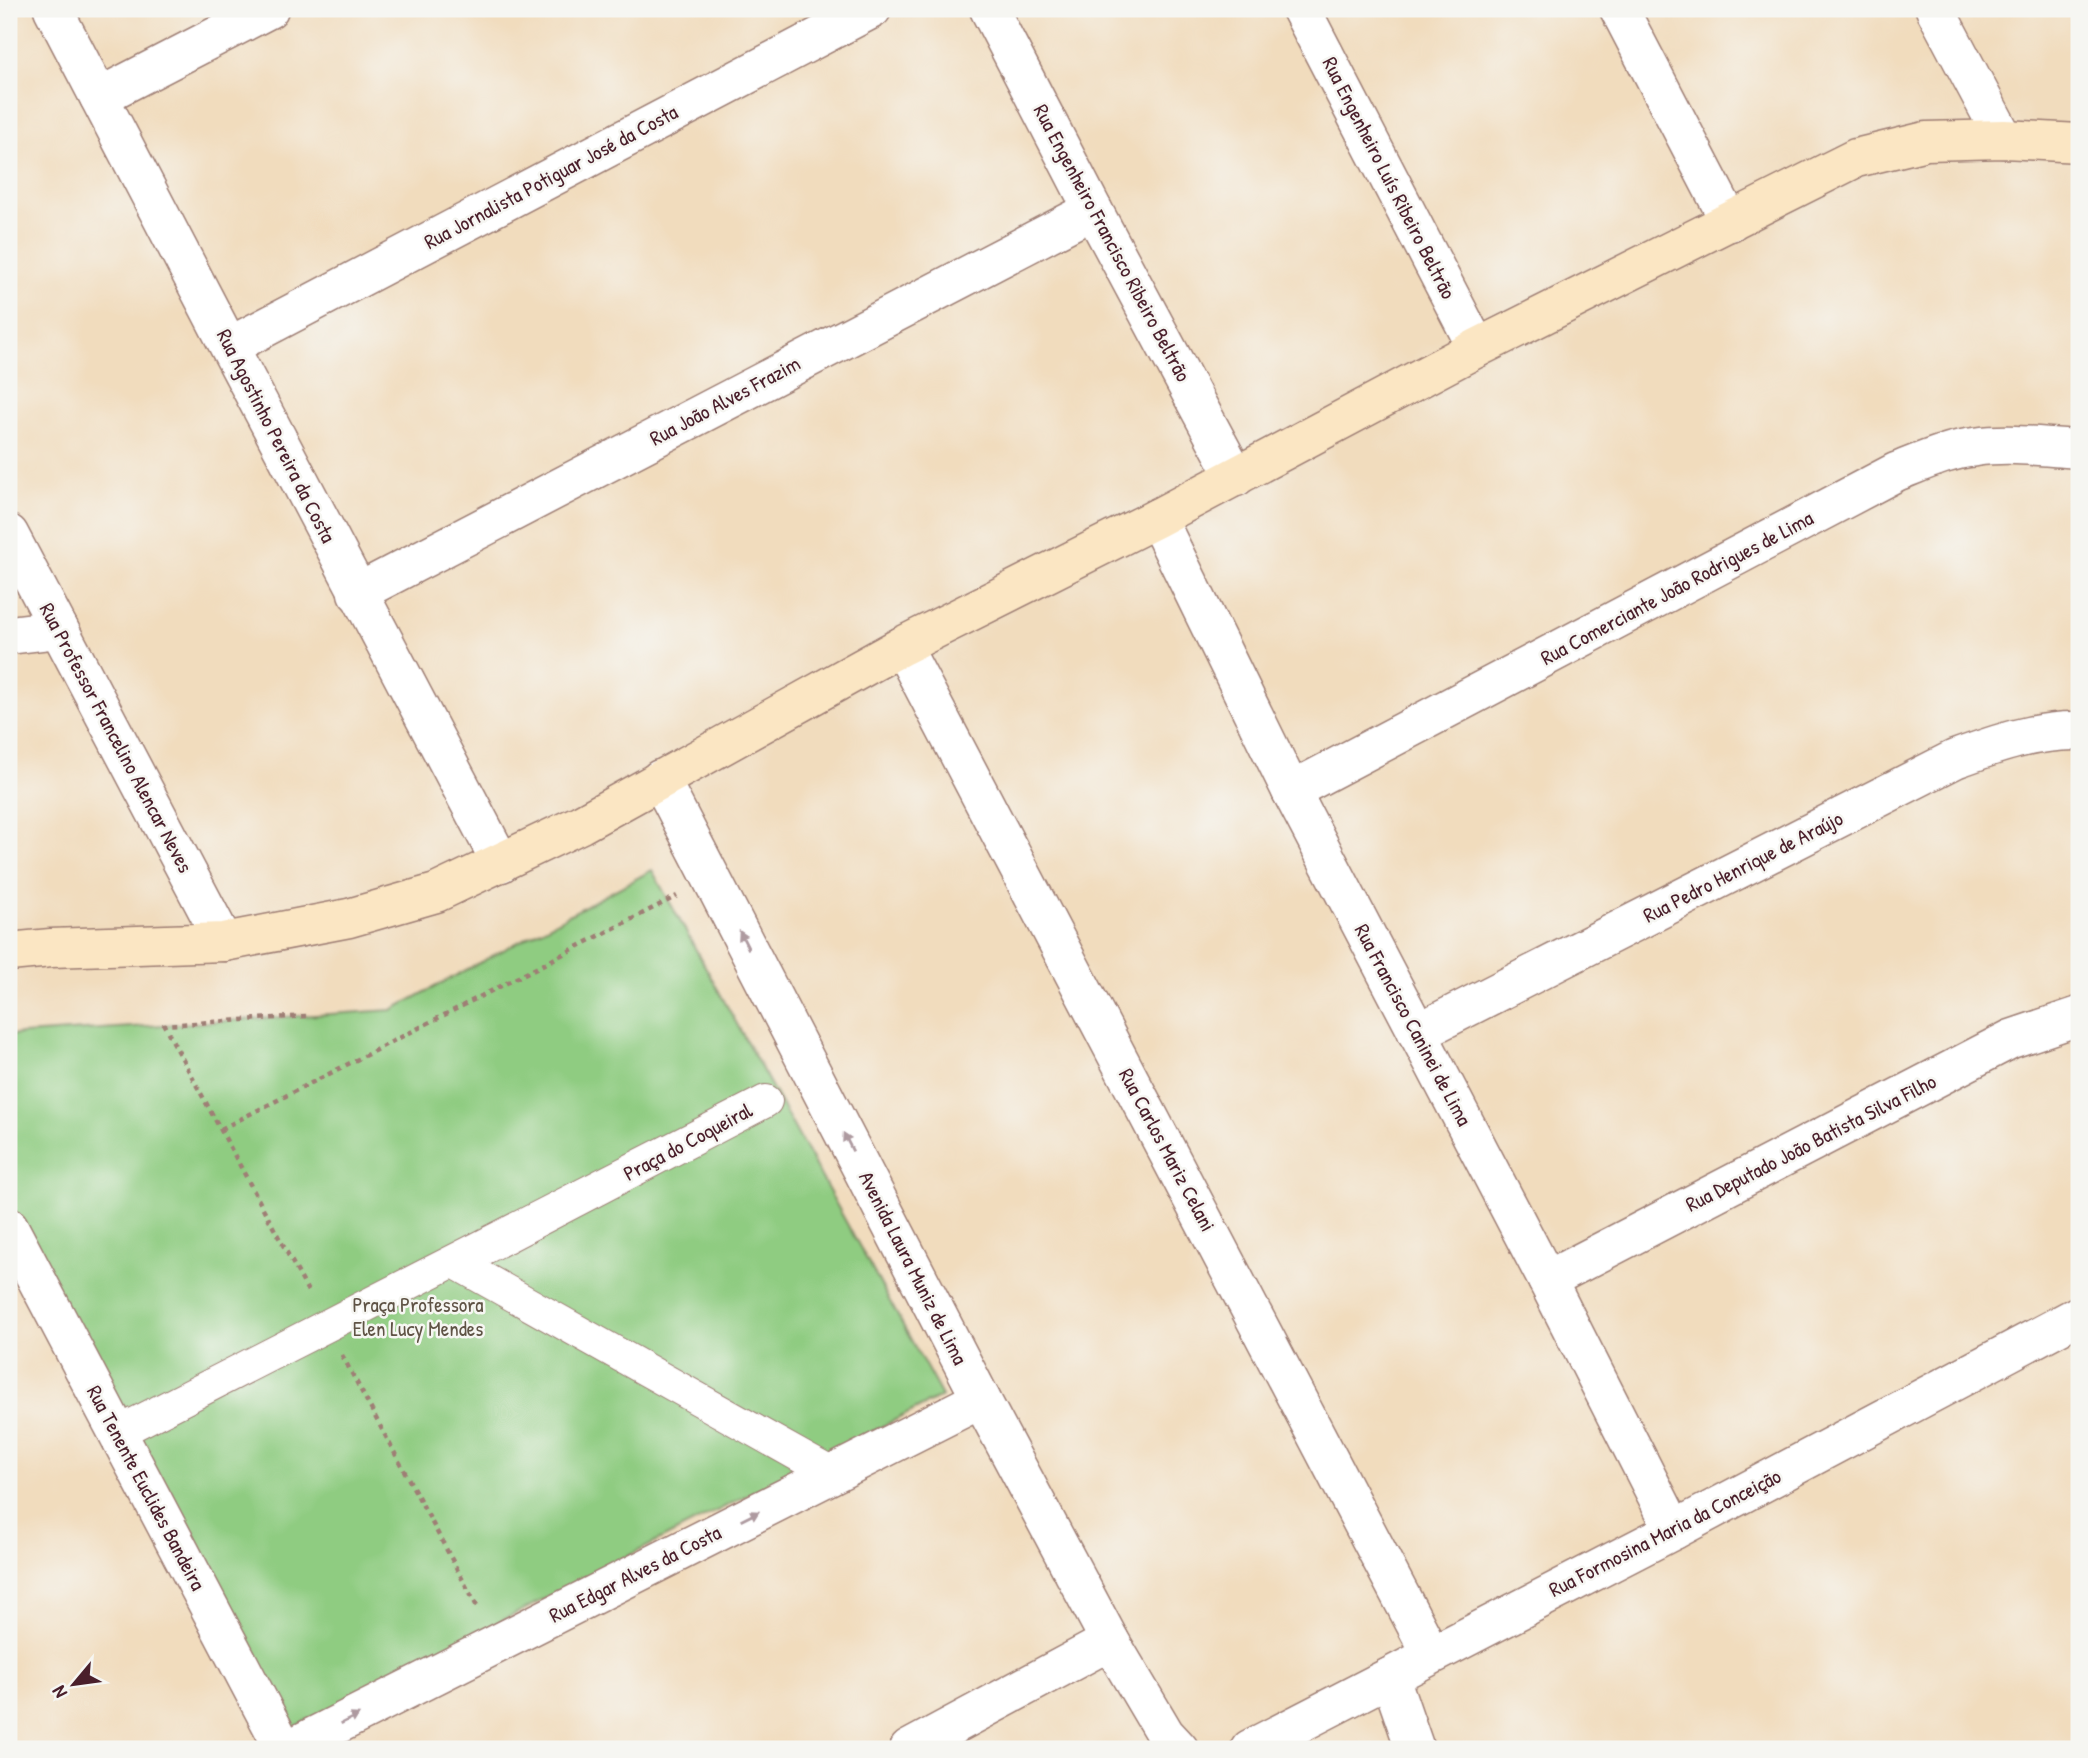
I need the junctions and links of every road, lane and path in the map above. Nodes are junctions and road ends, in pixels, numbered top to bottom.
1 (53, 9) edge
2 (270, 9) edge
3 (872, 9) edge
4 (989, 9) edge
5 (1301, 9) edge
6 (1619, 9) edge
7 (1935, 9) edge
8 (99, 97) junction
9 (2004, 139) junction
10 (2079, 144) edge
11 (1093, 210) junction
12 (1730, 222) junction
13 (230, 346) junction
14 (1477, 348) junction
15 (2079, 449) edge
16 (1236, 477) junction
17 (1157, 519) junction
18 (9, 534) edge
19 (357, 593) junction
20 (59, 629) junction
21 (9, 635) edge
22 (902, 646) junction
23 (2079, 730) edge
24 (660, 779) junction
25 (1292, 791) junction
26 (501, 863) junction
27 (712, 879) junction
28 (224, 942) junction
29 (9, 952) edge
30 (306, 1016) dead end
31 (2079, 1016) edge
32 (1417, 1032) junction
33 (221, 1129) junction
34 (13, 1243) edge
35 (1547, 1280) junction
36 (2079, 1315) edge
37 (327, 1326) junction
38 (981, 1399) junction
39 (117, 1433) junction
40 (832, 1474) junction
41 (1674, 1530) junction
42 (1110, 1641) junction
43 (497, 1644) junction
44 (1431, 1654) junction
45 (1390, 1677) junction
46 (284, 1749) edge
47 (289, 1749) edge
48 (909, 1749) edge
49 (1179, 1749) edge
50 (1250, 1749) edge
51 (1415, 1749) edge

1 - 8 street, Rua Agostinho Pereira da Costa
2 - 8 street
3 - 13 street, Rua Jornalista Potiguar José da Costa
4 - 11 street, Rua Engenheiro Francisco Ribeiro Beltrão
5 - 14 street, Rua Engenheiro Luís Ribeiro Beltrão
6 - 12 street
7 - 9 street
8 - 13 street, Rua Agostinho Pereira da Costa
9 - 10 main road
9 - 12 main road
11 - 16 street, Rua Engenheiro Francisco Ribeiro Beltrão
11 - 19 street, Rua João Alves Frazim
12 - 14 main road
13 - 19 street, Rua Agostinho Pereira da Costa
14 - 16 main road
15 - 25 street, Rua Comerciante João Rodrigues de Lima
16 - 17 main road
17 - 22 main road
17 - 25 street, Rua Francisco Caninei de Lima
18 - 20 street, Rua Professor Francelino Alencar Neves
19 - 26 street, Rua Agostinho Pereira da Costa
20 - 21 street
20 - 28 street, Rua Professor Francelino Alencar Neves
22 - 24 main road
22 - 44 street, Rua Carlos Mariz Celani
23 - 32 street, Rua Pedro Henrique de Araújo
24 - 26 main road
24 - 27 street, Avenida Laura Muniz de Lima
25 - 32 street, Rua Francisco Caninei de Lima
26 - 28 main road
27 - 33 path
38 -> 27 street, Avenida Laura Muniz de Lima
28 - 29 main road
30 - 33 path
31 - 35 street, Rua Deputado João Batista Silva Filho
32 - 35 street, Rua Francisco Caninei de Lima
33 - 37 path
34 - 39 street, Rua Tenente Euclides Bandeira
35 - 41 street, Rua Francisco Caninei de Lima
36 - 41 street, Rua Formosina Maria da Conceição
37 - 39 street, Praça do Coqueiral
37 - 40 street, Praça do Coqueiral
37 - 43 path
38 - 40 street, Rua Edgar Alves da Costa
38 - 42 street, Avenida Laura Muniz de Lima
39 - 46 street, Rua Tenente Euclides Bandeira
43 -> 40 street, Rua Edgar Alves da Costa
41 - 44 street, Rua Formosina Maria da Conceição
42 - 48 street
42 - 49 street, Avenida Laura Muniz de Lima
47 -> 43 street, Rua Edgar Alves da Costa
44 - 45 street, Rua Formosina Maria da Conceição
45 - 50 street, Rua Formosina Maria da Conceição
45 - 51 street

